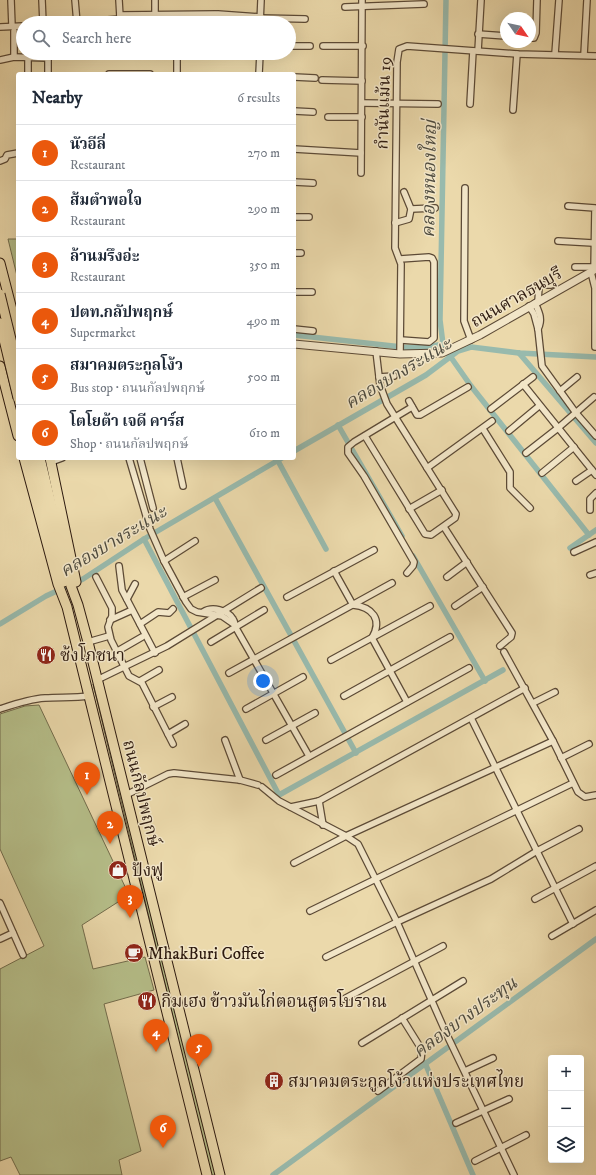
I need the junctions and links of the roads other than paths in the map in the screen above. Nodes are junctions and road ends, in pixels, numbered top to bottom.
1 (11, 0) edge
2 (42, 0) edge
3 (75, 0) edge
4 (120, 0) edge
5 (155, 0) edge
6 (261, 0) edge
7 (362, 0) edge
8 (481, 0) edge
9 (537, 0) edge
10 (559, 0) edge
11 (587, 0) edge
12 (410, 2) edge
13 (424, 4) dead end
14 (345, 7) dead end
15 (362, 7) junction
16 (155, 14) junction
17 (43, 16) edge
18 (76, 16) edge
19 (120, 16) edge
20 (141, 16) edge
21 (234, 16) edge
22 (260, 16) edge
23 (296, 19) edge
24 (305, 19) dead end
25 (0, 27) edge
26 (16, 28) edge
27 (13, 29) junction
28 (536, 33) edge
29 (478, 34) junction
30 (500, 36) edge
31 (296, 46) edge
32 (310, 46) dead end
33 (323, 46) dead end
34 (363, 46) junction
35 (475, 51) junction
36 (517, 54) junction
37 (555, 54) junction
38 (584, 55) junction
39 (595, 56) edge
40 (14, 57) joint
41 (0, 60) edge
42 (28, 60) edge
43 (48, 60) edge
44 (177, 60) edge
45 (260, 60) edge
46 (28, 72) edge
47 (48, 72) edge
48 (177, 72) edge
49 (259, 72) edge
50 (296, 77) edge
51 (315, 78) dead end
52 (322, 80) dead end
53 (362, 81) junction
54 (362, 102) junction
55 (396, 104) junction
56 (438, 104) dead end
57 (470, 104) dead end
58 (513, 110) dead end
59 (296, 111) edge
60 (313, 112) dead end
61 (328, 117) dead end
62 (362, 118) junction
63 (296, 148) edge
64 (16, 153) edge
65 (361, 153) junction
66 (0, 161) edge
67 (361, 173) dead end
68 (296, 182) edge
69 (313, 183) dead end
70 (465, 188) dead end
71 (404, 192) dead end
72 (568, 206) dead end
73 (435, 208) dead end
74 (410, 209) junction
75 (296, 217) edge
76 (309, 217) dead end
77 (395, 223) junction
78 (558, 241) dead end
79 (593, 243) junction
80 (296, 253) edge
81 (301, 253) dead end
82 (414, 254) dead end
83 (398, 257) junction
84 (0, 263) edge
85 (575, 267) dead end
86 (593, 269) edge
87 (4, 280) junction
88 (551, 285) dead end
89 (296, 292) edge
90 (312, 292) dead end
91 (0, 295) edge
92 (534, 304) junction
93 (0, 324) edge
94 (16, 324) edge
95 (16, 328) edge
96 (296, 329) edge
97 (313, 331) dead end
98 (470, 340) junction
99 (296, 344) edge
100 (400, 346) junction
101 (595, 348) edge
102 (376, 351) junction
103 (16, 361) edge
104 (0, 366) edge
105 (16, 369) edge
106 (394, 376) dead end
107 (577, 376) dead end
108 (379, 377) junction
109 (533, 377) dead end
110 (523, 384) junction
111 (5, 385) junction
112 (468, 387) dead end
113 (16, 390) edge
114 (560, 391) junction
115 (594, 397) dead end
116 (539, 406) junction
117 (491, 409) dead end
118 (573, 416) junction
119 (395, 417) junction
120 (492, 421) dead end
121 (16, 428) edge
122 (558, 428) junction
123 (483, 429) junction
124 (509, 431) dead end
125 (595, 435) edge
126 (365, 436) junction
127 (574, 447) junction
128 (526, 453) dead end
129 (25, 460) edge
130 (51, 460) edge
131 (130, 460) edge
132 (141, 460) edge
133 (177, 460) edge
134 (37, 461) edge
135 (427, 468) junction
136 (592, 470) junction
137 (542, 473) dead end
138 (596, 475) edge
139 (576, 481) dead end
140 (183, 486) dead end
141 (442, 490) junction
142 (596, 493) edge
143 (153, 508) dead end
144 (530, 508) dead end
145 (409, 510) junction
146 (590, 510) dead end
147 (444, 527) junction
148 (195, 541) dead end
149 (596, 542) edge
150 (374, 550) dead end
151 (574, 552) dead end
152 (164, 561) junction
153 (467, 562) junction
154 (119, 566) dead end
155 (334, 571) junction
156 (407, 572) dead end
157 (596, 573) edge
158 (590, 576) dead end
159 (96, 577) dead end
160 (447, 577) dead end
161 (215, 580) dead end
162 (392, 583) dead end
163 (67, 584) junction
164 (135, 584) dead end
165 (483, 587) junction
166 (261, 588) dead end
167 (183, 597) junction
168 (287, 597) dead end
169 (127, 599) junction
170 (353, 605) junction
171 (430, 606) dead end
172 (456, 606) dead end
173 (173, 609) dead end
174 (264, 610) dead end
175 (130, 611) dead end
176 (224, 611) junction
177 (204, 612) junction
178 (218, 614) junction
179 (110, 620) junction
180 (140, 624) junction
181 (236, 626) junction
182 (109, 636) junction
183 (142, 637) dead end
184 (450, 637) dead end
185 (372, 638) junction
186 (88, 642) junction
187 (211, 642) dead end
188 (500, 646) dead end
189 (116, 652) junction
190 (504, 652) dead end
191 (155, 653) junction
192 (254, 660) junction
193 (331, 660) dead end
194 (469, 668) dead end
195 (124, 669) junction
196 (159, 670) dead end
197 (390, 671) junction
198 (229, 673) dead end
199 (303, 677) dead end
200 (97, 680) junction
201 (140, 681) junction
202 (525, 688) junction
203 (555, 692) dead end
204 (272, 694) junction
205 (89, 696) junction
206 (344, 696) dead end
207 (172, 697) dead end
208 (407, 702) junction
209 (533, 703) junction
210 (153, 707) junction
211 (0, 709) edge
212 (246, 709) dead end
213 (315, 713) dead end
214 (471, 718) junction
215 (185, 724) dead end
216 (291, 726) junction
217 (168, 734) junction
218 (225, 740) dead end
219 (266, 740) dead end
220 (554, 741) junction
221 (173, 744) dead end
222 (589, 744) dead end
223 (309, 756) junction
224 (561, 758) junction
225 (495, 769) junction
226 (276, 775) dead end
227 (240, 780) junction
228 (573, 784) junction
229 (126, 795) junction
230 (596, 795) edge
231 (320, 801) junction
232 (291, 807) junction
233 (516, 812) junction
234 (323, 825) junction
235 (579, 829) dead end
236 (346, 836) junction
237 (537, 851) junction
238 (294, 863) dead end
239 (596, 866) edge
240 (376, 878) junction
241 (555, 889) junction
242 (535, 899) dead end
243 (0, 903) edge
244 (596, 910) edge
245 (310, 911) dead end
246 (397, 922) junction
247 (573, 924) junction
248 (13, 933) junction
249 (552, 936) dead end
250 (0, 939) edge
251 (443, 946) dead end
252 (22, 955) dead end
253 (326, 958) dead end
254 (415, 962) junction
255 (464, 981) dead end
256 (344, 999) dead end
257 (432, 1000) junction
258 (402, 1018) junction
259 (362, 1043) dead end
260 (493, 1058) dead end
261 (465, 1071) junction
262 (378, 1091) dead end
263 (509, 1099) dead end
264 (483, 1111) junction
265 (456, 1123) dead end
266 (526, 1135) dead end
267 (501, 1149) junction
268 (475, 1161) dead end
269 (207, 1175) edge
270 (220, 1175) edge
271 (514, 1175) edge

1 - 27 street
2 - 17 street
3 - 18 street
4 - 19 street
5 - 16 street
6 - 22 street
7 - 15 street
8 - 29 street
9 - 28 street
10 - 37 street
11 - 38 street
12 - 13 street
12 - 15 street
14 - 15 street
15 - 34 street
16 - 20 street
16 - 21 street
23 - 24 street
25 - 27 street
26 - 27 street
27 - 40 street
29 - 30 street
29 - 35 street
31 - 32 street
33 - 34 street
34 - 53 street
35 - 36 street, กำนันแม้น 19
35 - 55 street, กำนันแม้น 19
35 - 57 street
36 - 37 street, กำนันแม้น 19
36 - 58 street
37 - 38 street, กำนันแม้น 19
38 - 39 street, กำนันแม้น 19
40 - 41 street
42 - 46 street
43 - 47 street
44 - 48 street
45 - 49 street
50 - 51 street
52 - 53 street
53 - 54 street
54 - 55 street
54 - 62 street
55 - 56 street
55 - 77 street, กำนันแม้น 19
59 - 60 street
61 - 62 street
62 - 65 street
63 - 65 street
64 - 66 street
65 - 67 street
68 - 69 street
70 - 98 street
71 - 74 street
72 - 79 street
73 - 74 street
74 - 77 street
75 - 76 street
77 - 83 street, กำนันแม้น 19
78 - 79 street
79 - 86 street
80 - 81 street
82 - 83 street
83 - 100 street, กำนันแม้น 19
83 - 100 street
84 - 87 main road
85 - 86 street
86 - 92 street, ถนนศาลธนบุรี
86 - 101 street
87 - 91 main road
87 - 94 main road
88 - 92 street
89 - 90 street
91 - 103 main road, bridge
92 - 98 street, ถนนศาลธนบุรี
92 - 114 street
93 - 95 main road
93 - 113 main road, bridge
96 - 97 street
98 - 100 street, ถนนศาลธนบุรี
99 - 102 street
100 - 102 street
102 - 108 street
104 - 111 main road
105 - 111 main road
106 - 108 street
107 - 114 street
108 - 119 street
109 - 110 street
110 - 116 street
110 - 117 street
111 - 121 main road
112 - 119 street
114 - 118 street
115 - 118 street
116 - 122 street
116 - 124 street
118 - 122 street
118 - 125 street
119 - 126 street
119 - 135 street
120 - 123 street
122 - 127 street
122 - 128 street
123 - 135 street
123 - 144 street
126 - 145 street
126 - 156 street
127 - 136 street
127 - 137 street
129 - 163 main road, ถนนกัลปพฤกษ์
130 - 163 main road, ถนนกัลปพฤกษ์
131 - 152 street
132 - 143 street
133 - 140 street
134 - 163 main road, ถนนกัลปพฤกษ์
135 - 141 street
136 - 138 street
136 - 139 street
141 - 145 street
141 - 147 street
142 - 146 street
145 - 147 street
147 - 153 street
148 - 152 street
149 - 151 street
150 - 155 street
152 - 167 street
153 - 160 street
153 - 165 street
154 - 169 street
155 - 168 street
155 - 170 street
157 - 158 street
159 - 179 street
161 - 167 street
162 - 170 street
163 - 186 main road, ถนนกัลปพฤกษ์
163 - 205 main road, ถนนกัลปพฤกษ์
164 - 169 street
165 - 172 street
165 - 188 street
166 - 176 street
167 - 177 street
169 - 180 street
170 - 185 street
170 - 192 street
171 - 185 street
173 - 180 street
174 - 181 street
175 - 179 street
176 - 177 street
176 - 178 street
176 - 181 street
177 - 178 street
178 - 181 street
178 - 191 street
179 - 182 street
180 - 191 street
181 - 187 street
181 - 192 street
182 - 186 street
182 - 189 street
183 - 189 street
184 - 197 street
185 - 193 street
185 - 197 street
186 - 200 main road, ถนนกัลปพฤกษ์
189 - 195 street
190 - 202 street
191 - 195 street
192 - 198 street
192 - 204 street
194 - 208 street
195 - 200 street
195 - 201 street
196 - 201 street
197 - 206 street
197 - 208 street
199 - 204 street
200 - 229 main road, ถนนกัลปพฤกษ์
201 - 210 street
202 - 209 street
202 - 214 street
203 - 209 street
204 - 212 street
204 - 216 street
205 - 211 street
205 - 269 main road, ถนนกัลปพฤกษ์
207 - 210 street
208 - 223 street
209 - 220 street
210 - 217 street
213 - 216 street
214 - 225 street
214 - 231 street
215 - 217 street
216 - 219 street
216 - 223 street
217 - 221 street
218 - 227 street
220 - 224 street
220 - 225 street
222 - 224 street
223 - 226 street
224 - 228 street
225 - 233 street
225 - 236 street
227 - 229 street
227 - 232 street
228 - 230 street
228 - 233 street
229 - 270 main road, ถนนกัลปพฤกษ์
231 - 232 street
231 - 234 street
232 - 234 street
233 - 237 street
233 - 240 street
234 - 236 street
235 - 237 street
236 - 238 street
236 - 240 street
237 - 241 street
237 - 246 street
239 - 241 street
240 - 245 street
240 - 246 street
241 - 242 street
241 - 247 street
243 - 248 street
244 - 247 street
246 - 253 street
246 - 254 street
247 - 249 street
248 - 250 street
248 - 252 street
251 - 254 street
254 - 256 street
254 - 257 street
255 - 257 street
257 - 258 street
257 - 261 street
258 - 259 street
258 - 262 street
260 - 261 street
261 - 264 street
263 - 264 street
264 - 265 street
264 - 267 street
266 - 267 street
267 - 268 street
267 - 271 street

